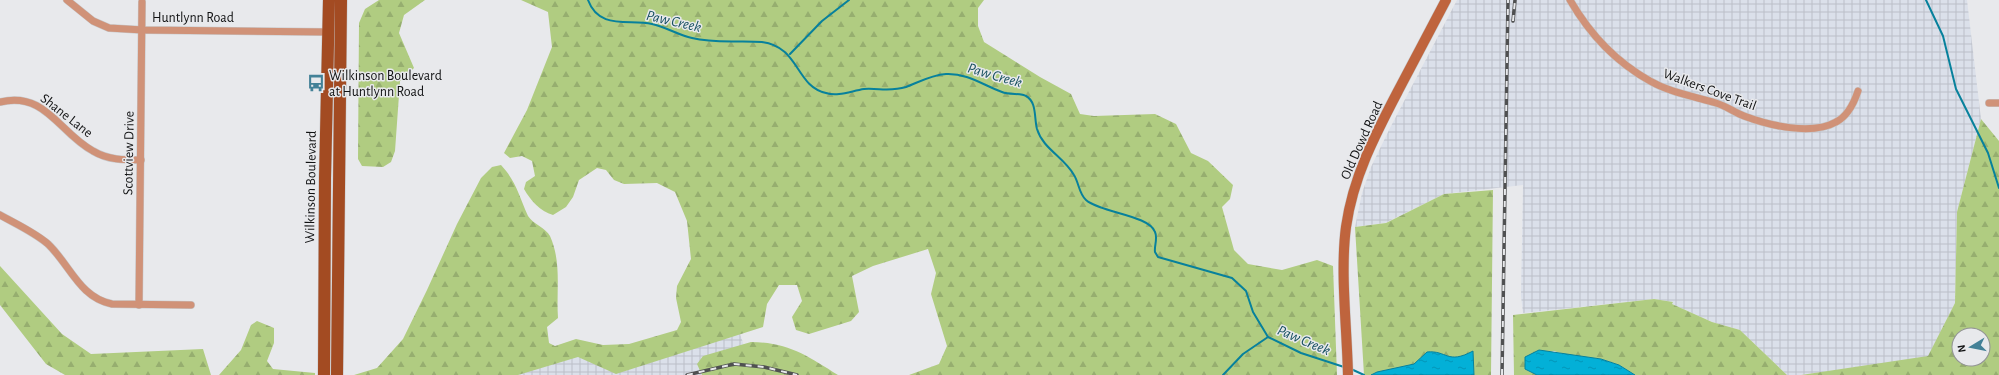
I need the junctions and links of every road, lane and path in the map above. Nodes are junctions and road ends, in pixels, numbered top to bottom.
1 (67, 0) edge
2 (329, 0) edge
3 (341, 0) edge
4 (1446, 0) edge
5 (1570, 0) edge
6 (142, 2) dead end
7 (143, 30) junction
8 (328, 32) junction
9 (1858, 91) dead end
10 (0, 102) edge
11 (1989, 103) dead end
12 (1999, 103) edge
13 (141, 160) junction
14 (0, 215) edge
15 (139, 305) junction
16 (191, 305) dead end
17 (324, 375) edge
18 (338, 375) edge
19 (1348, 375) edge

1 - 7 street, Huntlynn Road
2 - 8 main road, Wilkinson Boulevard
3 - 18 main road, Wilkinson Boulevard
4 - 19 street, Old Dowd Road
5 - 9 street, Walkers Cove Trail
6 - 7 street, Scottview Drive
7 - 8 street, Huntlynn Road
7 - 13 street, Scottview Drive
8 - 17 main road, Wilkinson Boulevard
10 - 13 street, Shane Lane
11 - 12 street
13 - 15 street, Scottview Drive
14 - 15 street
15 - 16 street

